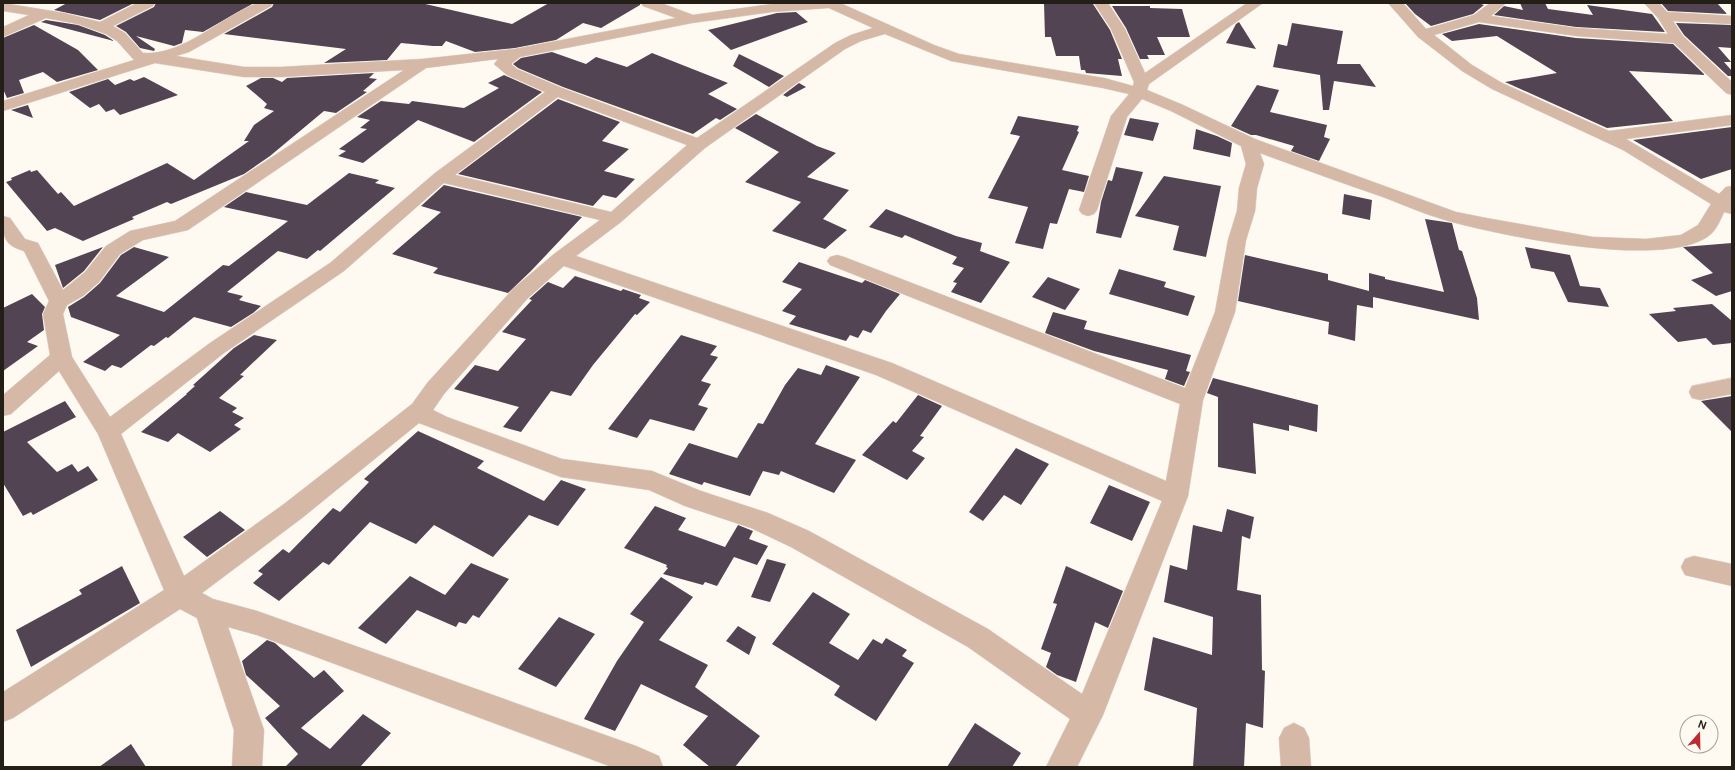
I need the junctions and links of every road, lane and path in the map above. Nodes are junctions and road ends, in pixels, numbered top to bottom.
1 (148, 3) edge
2 (266, 3) edge
3 (648, 3) edge
4 (1101, 3) edge
5 (1256, 3) edge
6 (1395, 3) edge
7 (1499, 3) edge
8 (1651, 3) edge
9 (830, 4) edge
10 (3, 6) edge
11 (43, 13) junction
12 (1663, 16) junction
13 (1479, 18) junction
14 (692, 19) junction
15 (1732, 20) edge
16 (101, 27) junction
17 (885, 28) junction
18 (3, 33) edge
19 (1423, 34) junction
20 (1678, 39) junction
21 (515, 53) junction
22 (152, 59) junction
23 (422, 64) junction
24 (1140, 88) junction
25 (1732, 90) edge
26 (556, 91) junction
27 (3, 110) edge
28 (1732, 120) edge
29 (1608, 136) junction
30 (699, 144) junction
31 (1252, 154) junction
32 (441, 177) junction
33 (1729, 200) edge
34 (1088, 210) dead end
35 (615, 218) junction
36 (3, 222) edge
37 (10, 247) edge
38 (561, 258) junction
39 (838, 261) dead end
40 (59, 301) junction
41 (61, 357) junction
42 (1732, 386) edge
43 (1700, 392) dead end
44 (1192, 400) junction
45 (3, 408) edge
46 (420, 410) junction
47 (108, 431) junction
48 (1176, 496) junction
49 (1694, 567) dead end
50 (1732, 575) edge
51 (179, 595) junction
52 (208, 610) junction
53 (3, 708) edge
54 (1088, 715) junction
55 (1294, 738) dead end
56 (247, 767) edge
57 (648, 767) edge
58 (1061, 767) edge
59 (1296, 767) edge

1 - 16 street
2 - 22 street
3 - 14 street
4 - 24 street
5 - 24 street
6 - 19 street
7 - 13 street
8 - 12 street
9 - 14 street
9 - 17 street
10 - 11 street
11 - 16 street
11 - 18 street
12 - 15 street
12 - 20 street
13 - 19 street
13 - 20 street
14 - 21 street
16 - 22 street
17 - 24 street
17 - 30 street
19 - 29 street
20 - 25 street
21 - 23 street
21 - 26 street
22 - 23 street
22 - 27 street
23 - 40 street
24 - 31 street
24 - 34 street
26 - 30 street
26 - 32 street
28 - 29 street
29 - 33 street
30 - 35 street
31 - 33 street
31 - 44 street
32 - 35 street
32 - 47 street
35 - 38 street
36 - 37 street
37 - 40 street
38 - 46 street
38 - 48 street
39 - 44 street
40 - 41 street
41 - 45 street
41 - 47 street
42 - 43 street
44 - 48 street
46 - 51 street
46 - 54 street
47 - 51 street
48 - 54 street
49 - 50 street
51 - 52 street
51 - 53 street
52 - 56 street
52 - 57 street
54 - 58 street
55 - 59 street

